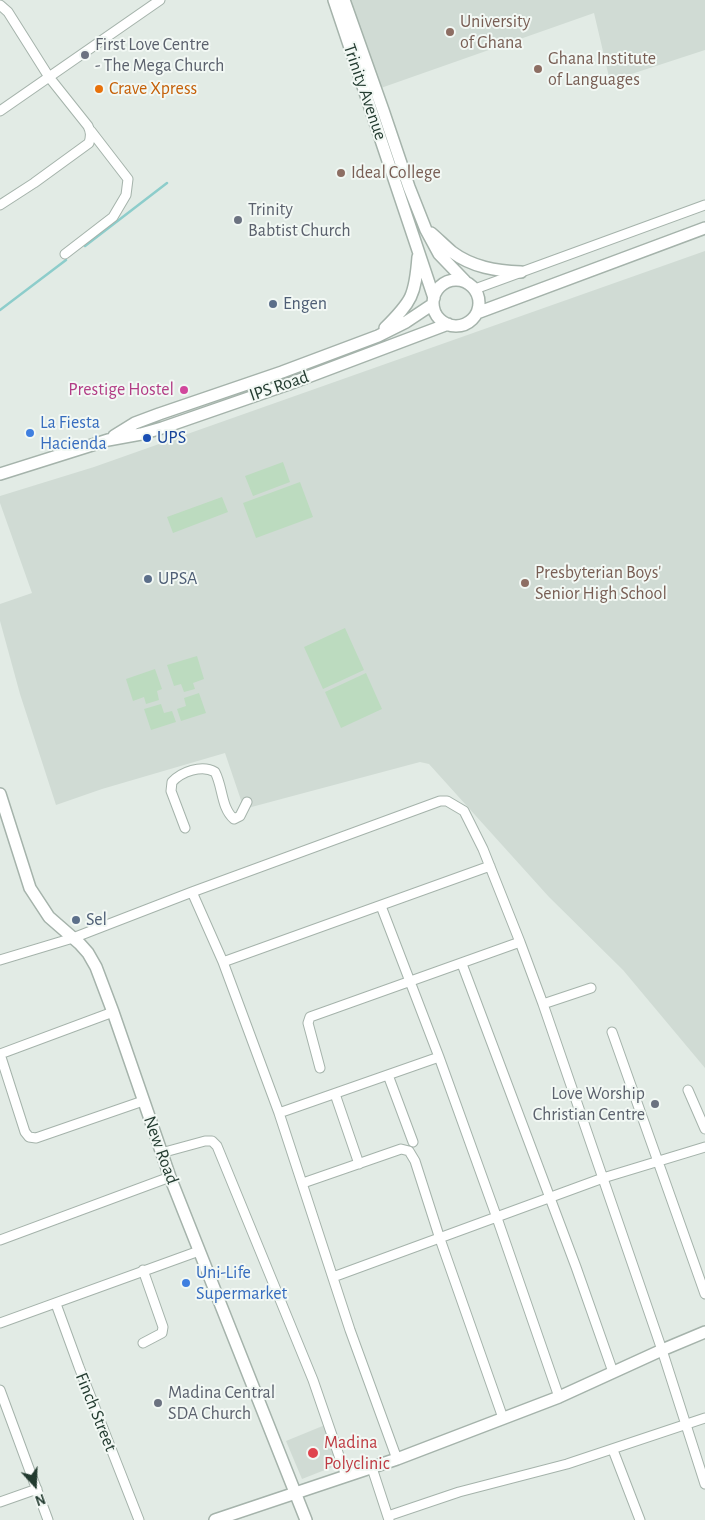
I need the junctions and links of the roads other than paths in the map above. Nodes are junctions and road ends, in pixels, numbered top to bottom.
1 (160, 0) edge
2 (334, 0) edge
3 (344, 0) edge
4 (0, 5) edge
5 (49, 76) junction
6 (0, 110) edge
7 (91, 132) junction
8 (0, 205) edge
9 (705, 205) edge
10 (705, 228) edge
11 (426, 230) junction
12 (419, 253) junction
13 (65, 254) dead end
14 (521, 272) junction
15 (465, 281) junction
16 (475, 288) junction
17 (433, 301) junction
18 (477, 314) junction
19 (448, 324) junction
20 (378, 336) junction
21 (108, 440) junction
22 (0, 474) edge
23 (0, 794) edge
24 (247, 802) dead end
25 (184, 828) dead end
26 (490, 866) junction
27 (192, 892) junction
28 (381, 906) junction
29 (73, 938) junction
30 (520, 942) junction
31 (0, 960) edge
32 (222, 962) junction
33 (462, 964) junction
34 (409, 982) junction
35 (590, 988) dead end
36 (543, 1004) junction
37 (114, 1012) junction
38 (612, 1032) dead end
39 (0, 1054) edge
40 (439, 1057) junction
41 (320, 1068) dead end
42 (388, 1075) junction
43 (688, 1090) dead end
44 (335, 1094) junction
45 (143, 1102) junction
46 (279, 1113) junction
47 (705, 1129) edge
48 (413, 1142) dead end
49 (705, 1148) edge
50 (160, 1153) junction
51 (659, 1162) junction
52 (359, 1164) junction
53 (170, 1178) junction
54 (603, 1178) junction
55 (303, 1183) junction
56 (550, 1197) junction
57 (497, 1218) junction
58 (440, 1239) junction
59 (0, 1240) edge
60 (199, 1251) junction
61 (143, 1270) junction
62 (333, 1277) junction
63 (705, 1294) edge
64 (56, 1304) junction
65 (0, 1324) edge
66 (705, 1332) edge
67 (143, 1343) dead end
68 (662, 1350) junction
69 (613, 1372) junction
70 (0, 1390) edge
71 (559, 1397) junction
72 (4, 1414) edge
73 (503, 1418) junction
74 (705, 1418) edge
75 (686, 1425) junction
76 (613, 1450) junction
77 (397, 1459) junction
78 (372, 1468) junction
79 (346, 1476) junction
80 (705, 1484) edge
81 (37, 1489) junction
82 (296, 1493) junction
83 (0, 1502) edge
84 (389, 1518) edge
85 (48, 1520) edge
86 (139, 1520) edge
87 (215, 1520) edge
88 (306, 1520) edge
89 (640, 1520) edge

1 - 5 street
2 - 12 street, Trinity Avenue
3 - 11 street, Trinity Avenue
4 - 5 street
5 - 6 street
5 - 7 street
7 - 8 street
7 - 13 street
9 - 14 street
10 - 18 street
11 - 14 street
11 - 15 street, Trinity Avenue
12 - 17 street, Trinity Avenue
12 - 20 street
14 - 16 street
15 - 16 street
15 - 17 street
16 - 18 street
17 - 19 street
17 - 20 street, IPS Road
18 - 19 street
19 - 21 street, IPS Road
20 - 21 street, IPS Road
21 - 22 street, IPS Road
23 - 29 street, New Road
24 - 25 street
26 - 27 street
26 - 28 street
26 - 30 street
27 - 29 street
27 - 32 street
28 - 32 street
28 - 34 street
29 - 31 street
29 - 37 street, New Road
30 - 33 street
30 - 36 street
32 - 46 street
33 - 34 street
33 - 56 street
34 - 40 street
34 - 41 street
35 - 36 street
36 - 54 street
37 - 39 street
37 - 45 street, New Road
38 - 51 street
39 - 45 street
40 - 42 street
40 - 57 street
42 - 44 street
42 - 48 street
43 - 47 street
44 - 46 street
44 - 52 street
45 - 50 street, New Road
46 - 55 street
49 - 51 street
50 - 53 street, New Road
50 - 79 street
51 - 54 street
51 - 63 street
52 - 55 street
52 - 58 street
53 - 59 street
53 - 60 street, New Road
54 - 56 street
54 - 68 street
55 - 62 street
56 - 57 street
56 - 69 street
57 - 58 street
57 - 71 street
58 - 62 street
58 - 73 street
60 - 61 street
60 - 82 street, New Road
61 - 64 street
61 - 67 street
62 - 77 street
64 - 65 street
64 - 86 street, Finch Street
66 - 68 street
68 - 69 street
68 - 75 street
69 - 71 street
70 - 72 street
71 - 73 street
72 - 81 street
73 - 77 street
74 - 75 street
75 - 76 street
75 - 80 street
76 - 84 street
76 - 89 street
77 - 78 street
78 - 79 street
78 - 84 street
79 - 82 street
81 - 83 street
81 - 85 street
82 - 87 street
82 - 88 street, New Road

